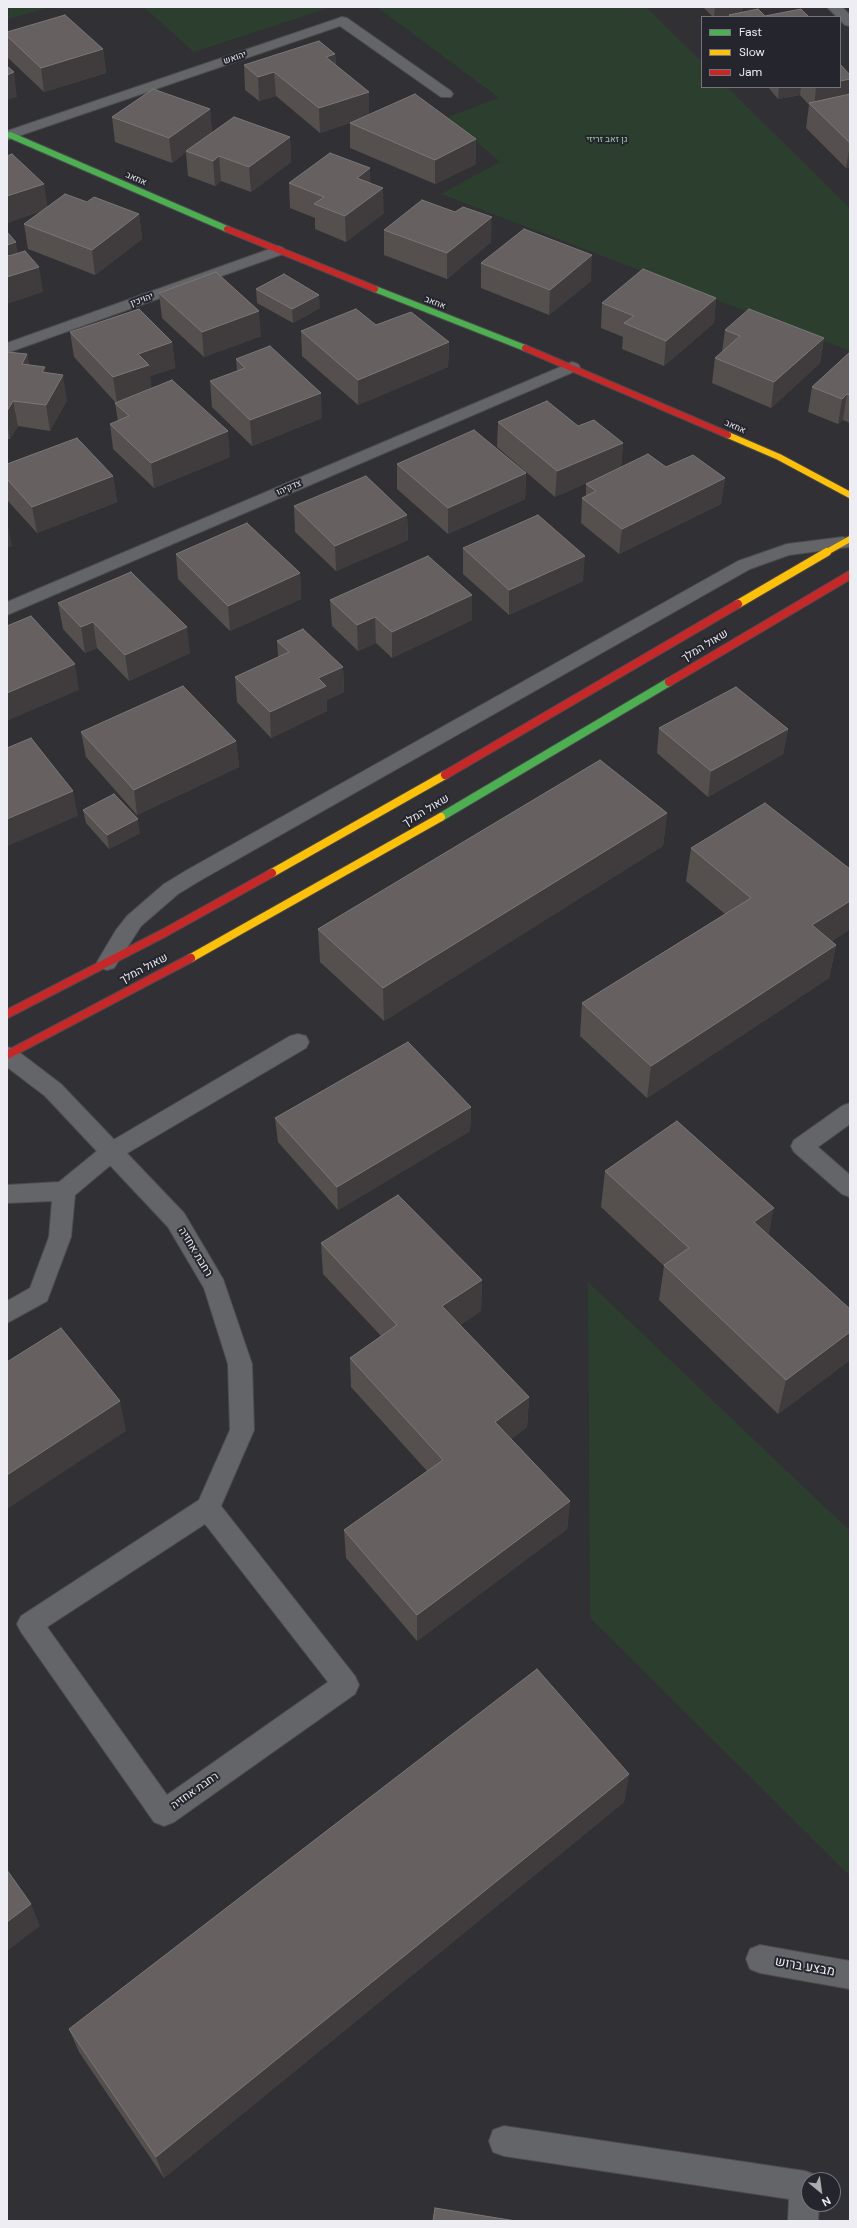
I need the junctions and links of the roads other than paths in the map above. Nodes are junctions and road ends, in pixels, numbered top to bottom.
1 (834, 7) edge
2 (850, 22) edge
3 (446, 94) dead end
4 (9, 135) edge
5 (278, 251) junction
6 (7, 348) edge
7 (572, 367) junction
8 (850, 495) edge
9 (846, 541) edge
10 (850, 575) edge
11 (7, 609) edge
12 (107, 962) junction
13 (7, 1014) edge
14 (298, 1042) dead end
15 (7, 1055) edge
16 (850, 1112) edge
17 (111, 1152) junction
18 (850, 1188) edge
19 (64, 1191) junction
20 (7, 1194) edge
21 (7, 1313) edge
22 (208, 1508) junction
23 (760, 1959) dead end
24 (850, 1975) edge
25 (504, 2141) dead end
26 (803, 2221) edge

1 - 2 street
3 - 4 street, יהואש
4 - 5 street, אחאב
5 - 6 street, יהויכין
5 - 7 street, אחאב
7 - 8 street, אחאב
7 - 11 street, צדקיהו
9 - 12 street, שאול המלך
9 - 12 street
10 - 15 street, שאול המלך
12 - 13 street, שאול המלך
14 - 17 street
15 - 17 street, רחבת אחזיה
16 - 18 street
17 - 19 street
17 - 22 street, רחבת אחזיה
19 - 20 street
19 - 21 street
22 - 22 street, רחבת אחזיה
23 - 24 street, מבצע ברוש
25 - 26 street

